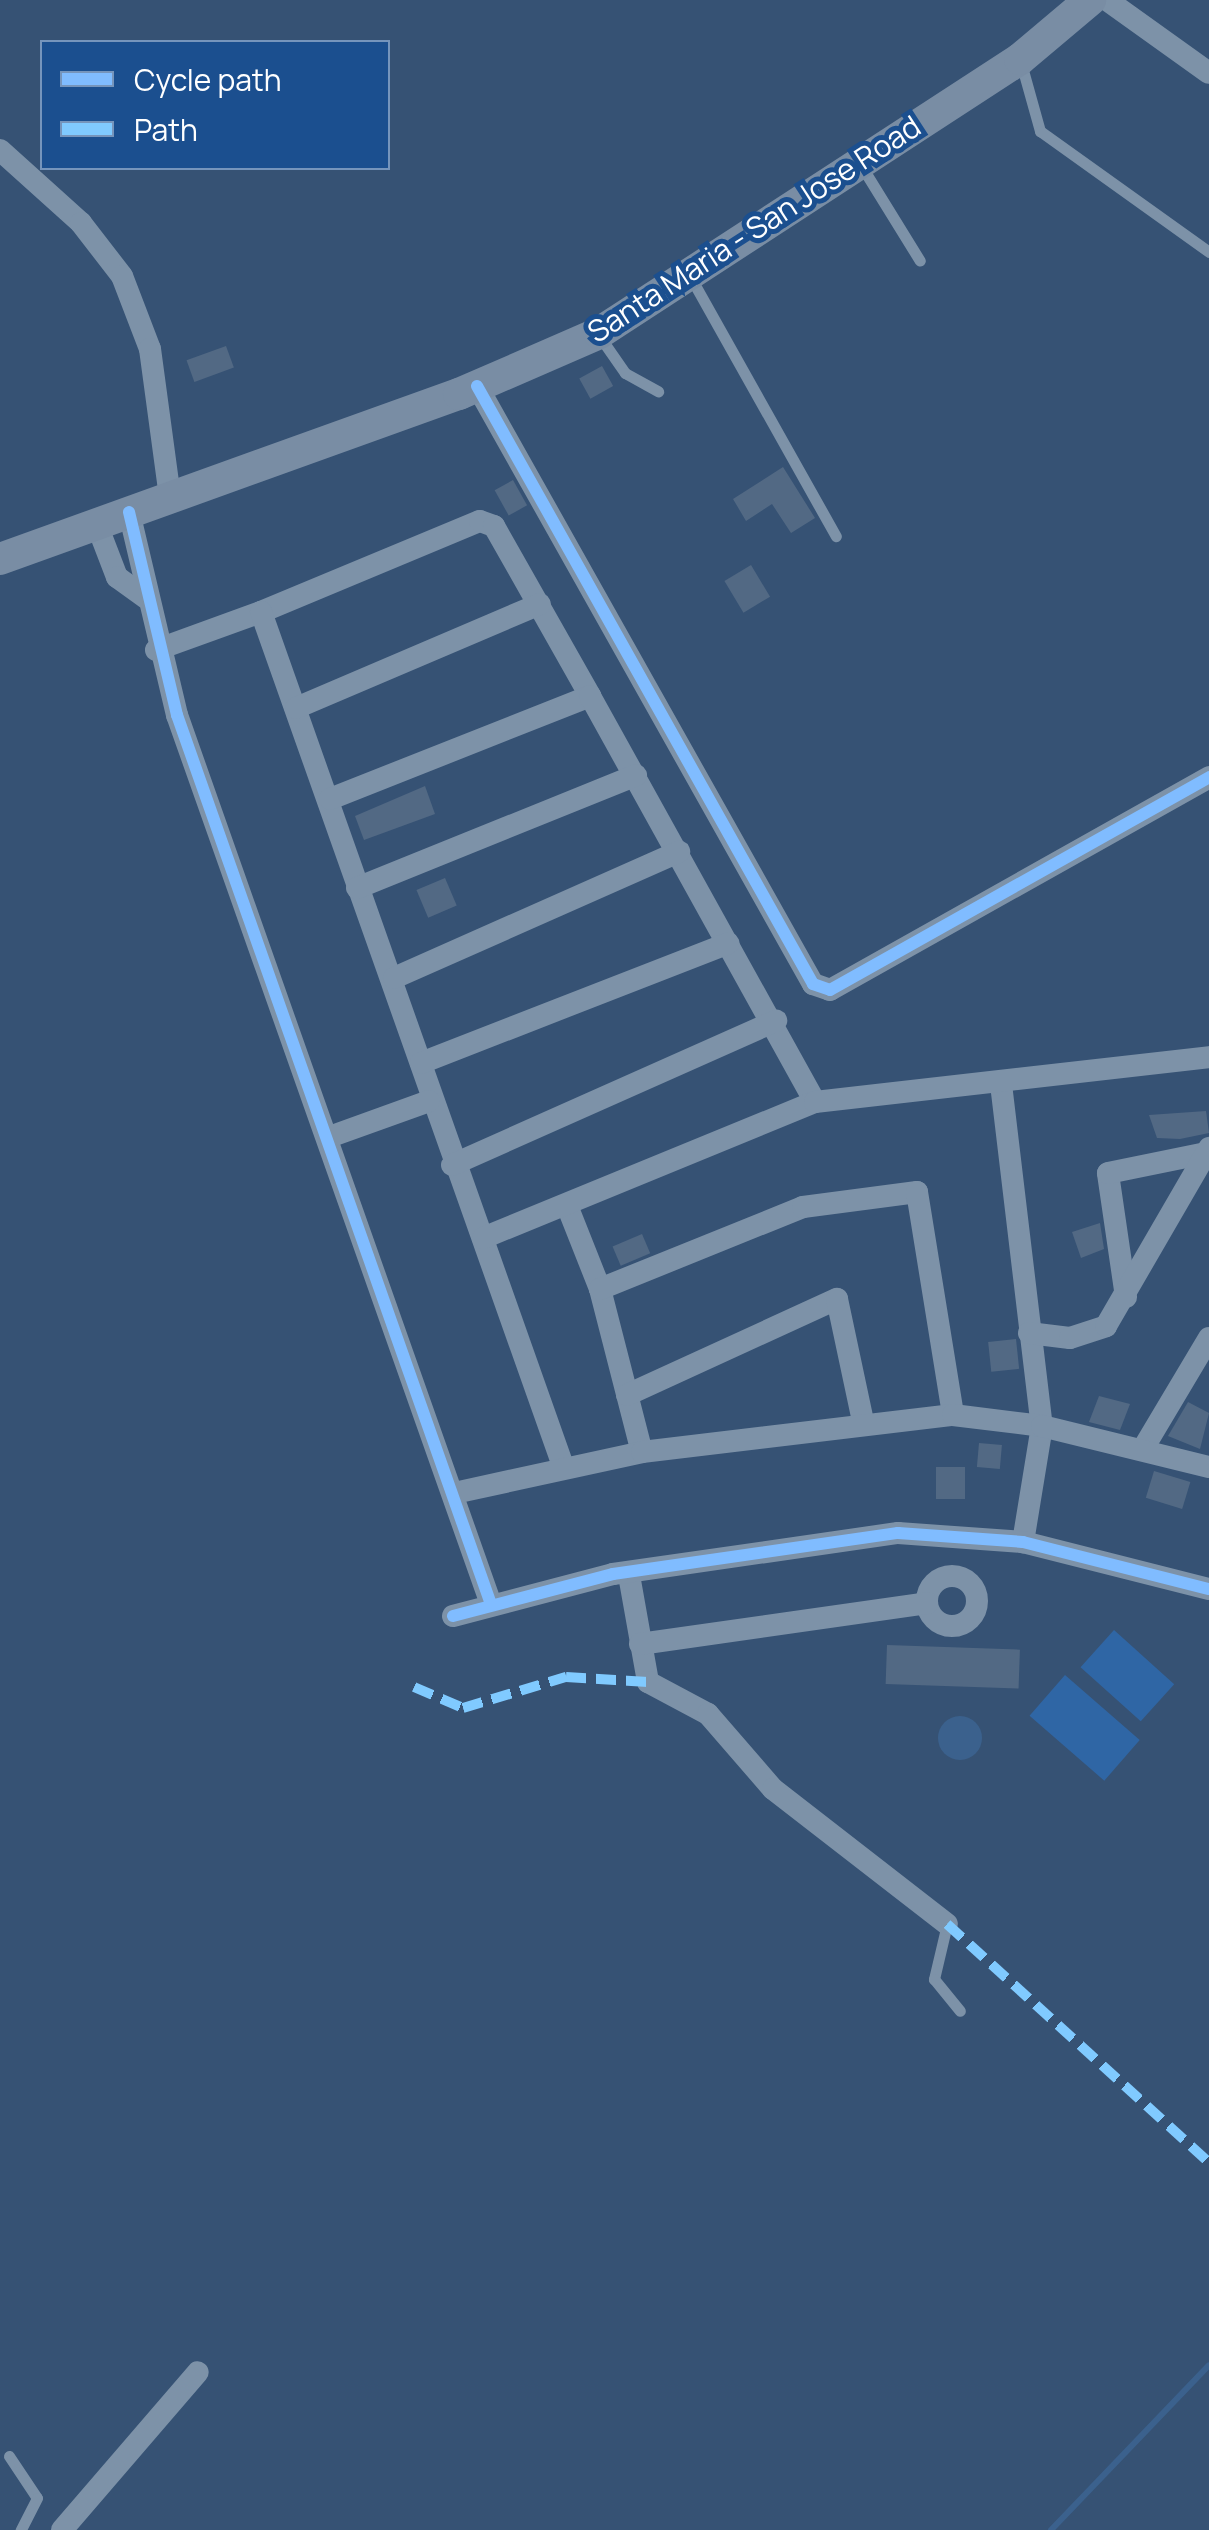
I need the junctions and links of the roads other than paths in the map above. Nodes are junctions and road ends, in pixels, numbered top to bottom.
1 (1090, 0) edge
2 (1108, 0) edge
3 (1020, 59) junction
4 (1209, 73) edge
5 (0, 150) edge
6 (860, 164) junction
7 (1209, 252) edge
8 (920, 262) dead end
9 (689, 274) junction
10 (598, 333) junction
11 (477, 386) junction
12 (658, 391) dead end
13 (170, 497) junction
14 (129, 512) junction
15 (97, 525) junction
16 (836, 536) dead end
17 (0, 557) edge
18 (146, 598) junction
19 (540, 604) junction
20 (260, 612) junction
21 (156, 650) junction
22 (590, 696) junction
23 (296, 708) junction
24 (636, 775) junction
25 (1209, 777) edge
26 (330, 799) junction
27 (680, 852) junction
28 (356, 888) junction
29 (728, 943) junction
30 (394, 978) junction
31 (776, 1021) junction
32 (1209, 1056) edge
33 (421, 1063) junction
34 (1001, 1084) junction
35 (430, 1101) junction
36 (815, 1102) junction
37 (332, 1136) junction
38 (1208, 1151) edge
39 (452, 1165) junction
40 (568, 1208) junction
41 (483, 1238) junction
42 (600, 1289) junction
43 (1126, 1297) junction
44 (1029, 1333) junction
45 (1209, 1338) edge
46 (627, 1395) junction
47 (953, 1416) junction
48 (863, 1421) junction
49 (1042, 1426) junction
50 (1144, 1447) junction
51 (642, 1452) junction
52 (563, 1466) junction
53 (1209, 1467) edge
54 (459, 1492) junction
55 (960, 1534) junction
56 (1024, 1542) junction
57 (629, 1574) junction
58 (954, 1576) junction
59 (1209, 1588) edge
60 (928, 1603) junction
61 (492, 1604) junction
62 (453, 1616) dead end
63 (640, 1644) junction
64 (948, 1924) joint
65 (960, 2012) dead end
66 (198, 2372) dead end
67 (9, 2456) dead end
68 (21, 2530) edge
69 (62, 2530) edge

1 - 3 main road, Santa Maria - San Jose Road
2 - 4 street
3 - 6 main road, Santa Maria - San Jose Road
3 - 7 lane
5 - 13 street
6 - 8 lane
6 - 9 main road, Santa Maria - San Jose Road
9 - 10 main road, Santa Maria - San Jose Road
9 - 16 lane
10 - 11 main road, Santa Maria - San Jose Road
10 - 12 lane
11 - 13 main road, Santa Maria - San Jose Road
11 - 25 street
13 - 14 main road, Santa Maria - San Jose Road
14 - 15 main road, Santa Maria - San Jose Road
14 - 18 street
15 - 17 main road, Santa Maria - San Jose Road
15 - 18 street
18 - 21 street
19 - 20 street
19 - 22 street
19 - 23 street
20 - 21 street
20 - 23 street
21 - 37 street
22 - 24 street
22 - 26 street
23 - 26 street
24 - 27 street
24 - 28 street
26 - 28 street
27 - 29 street
27 - 30 street
28 - 30 street
29 - 31 street
29 - 33 street
30 - 33 street
31 - 36 street
31 - 39 street
32 - 34 street
33 - 35 street
34 - 36 street
34 - 44 street
35 - 37 street
35 - 39 street
36 - 40 street
37 - 54 street
38 - 43 street
38 - 43 street
39 - 41 street
40 - 41 street
40 - 42 street
41 - 52 street
42 - 46 street
42 - 47 street
43 - 44 street
44 - 49 street
45 - 50 street
46 - 48 street
46 - 51 street
47 - 48 street
47 - 49 street
48 - 51 street
49 - 50 street
49 - 56 street
50 - 53 street
51 - 52 street
52 - 54 street
54 - 61 street
55 - 56 street
55 - 57 street
55 - 58 street
56 - 59 street
57 - 61 street
57 - 63 street
58 - 60 street
58 - 60 street
60 - 63 street
61 - 62 street
63 - 64 street
64 - 65 lane
66 - 69 street
67 - 68 lane

